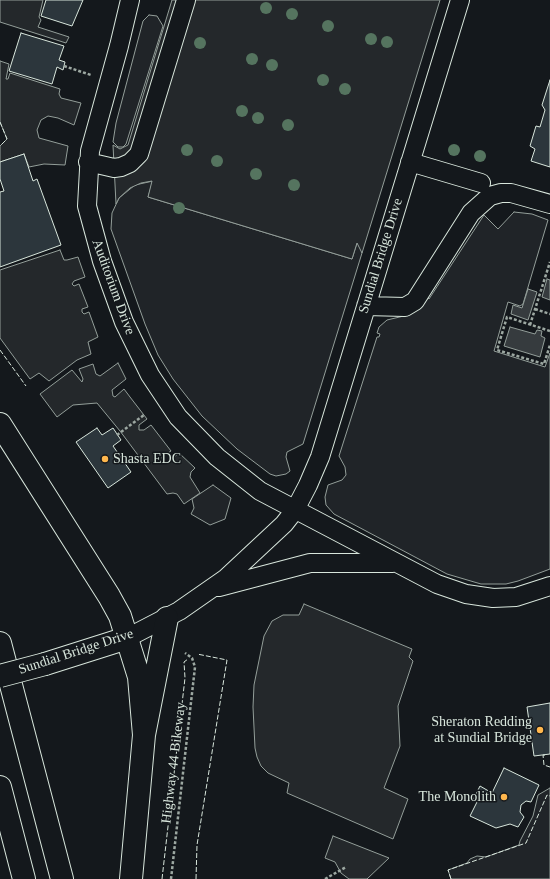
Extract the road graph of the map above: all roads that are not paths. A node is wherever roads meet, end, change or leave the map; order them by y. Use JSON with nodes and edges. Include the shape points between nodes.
{"nodes":[{"id":1,"x":130,"y":0,"type":"edge"},
{"id":2,"x":186,"y":0,"type":"edge"},
{"id":3,"x":460,"y":0,"type":"edge"},
{"id":4,"x":88,"y":162,"type":"junction"},
{"id":5,"x":410,"y":162,"type":"junction"},
{"id":6,"x":481,"y":183,"type":"dead end"},
{"id":7,"x":550,"y":204,"type":"edge"},
{"id":8,"x":366,"y":306,"type":"junction"},
{"id":9,"x":0,"y":424,"type":"edge"},
{"id":10,"x":295,"y":510,"type":"junction"},
{"id":11,"x":395,"y":563,"type":"junction"},
{"id":12,"x":550,"y":586,"type":"edge"},
{"id":13,"x":212,"y":589,"type":"junction"},
{"id":14,"x":168,"y":618,"type":"junction"},
{"id":15,"x":127,"y":638,"type":"junction"},
{"id":16,"x":0,"y":643,"type":"edge"},
{"id":17,"x":0,"y":676,"type":"edge"},
{"id":18,"x":144,"y":735,"type":"junction"},
{"id":19,"x":0,"y":787,"type":"edge"},
{"id":20,"x":24,"y":879,"type":"edge"},
{"id":21,"x":62,"y":879,"type":"edge"},
{"id":22,"x":131,"y":879,"type":"edge"}],
"edges":[{"from":1,"to":4,"type":"street","name":"Auditorium Drive"},
{"from":2,"to":4,"type":"street","via":[[139,154],[130,163],[121,167],[114,168]]},
{"from":3,"to":5,"type":"street","name":"Sundial Bridge Drive"},
{"from":4,"to":10,"type":"street","name":"Auditorium Drive","via":[[87,206],[94,234],[124,322],[150,375],[178,417],[212,453],[260,491]]},
{"from":5,"to":6,"type":"street"},
{"from":5,"to":8,"type":"street","name":"Sundial Bridge Drive"},
{"from":7,"to":8,"type":"street","via":[[504,192],[490,196],[471,213],[415,301],[405,307]]},
{"from":8,"to":10,"type":"street","name":"Sundial Bridge Drive","via":[[320,457]]},
{"from":9,"to":15,"type":"main road","via":[[109,596],[120,616]]},
{"from":10,"to":11,"type":"street","name":"Sundial Bridge Drive"},
{"from":10,"to":13,"type":"street","name":"Sundial Bridge Drive","via":[[271,537]]},
{"from":11,"to":12,"type":"street","name":"Sundial Bridge Drive","via":[[443,586],[482,597],[516,597]]},
{"from":11,"to":13,"type":"street","name":"Sundial Bridge Drive","via":[[310,564]]},
{"from":13,"to":14,"type":"street","name":"Sundial Bridge Drive"},
{"from":14,"to":15,"type":"street","name":"Sundial Bridge Drive"},
{"from":14,"to":18,"type":"main road"},
{"from":15,"to":17,"type":"main road","name":"Sundial Bridge Drive","bridge":true},
{"from":15,"to":18,"type":"main road","via":[[139,677]]},
{"from":16,"to":21,"type":"main road"},
{"from":18,"to":22,"type":"main road"},
{"from":19,"to":20,"type":"main road"}]}
